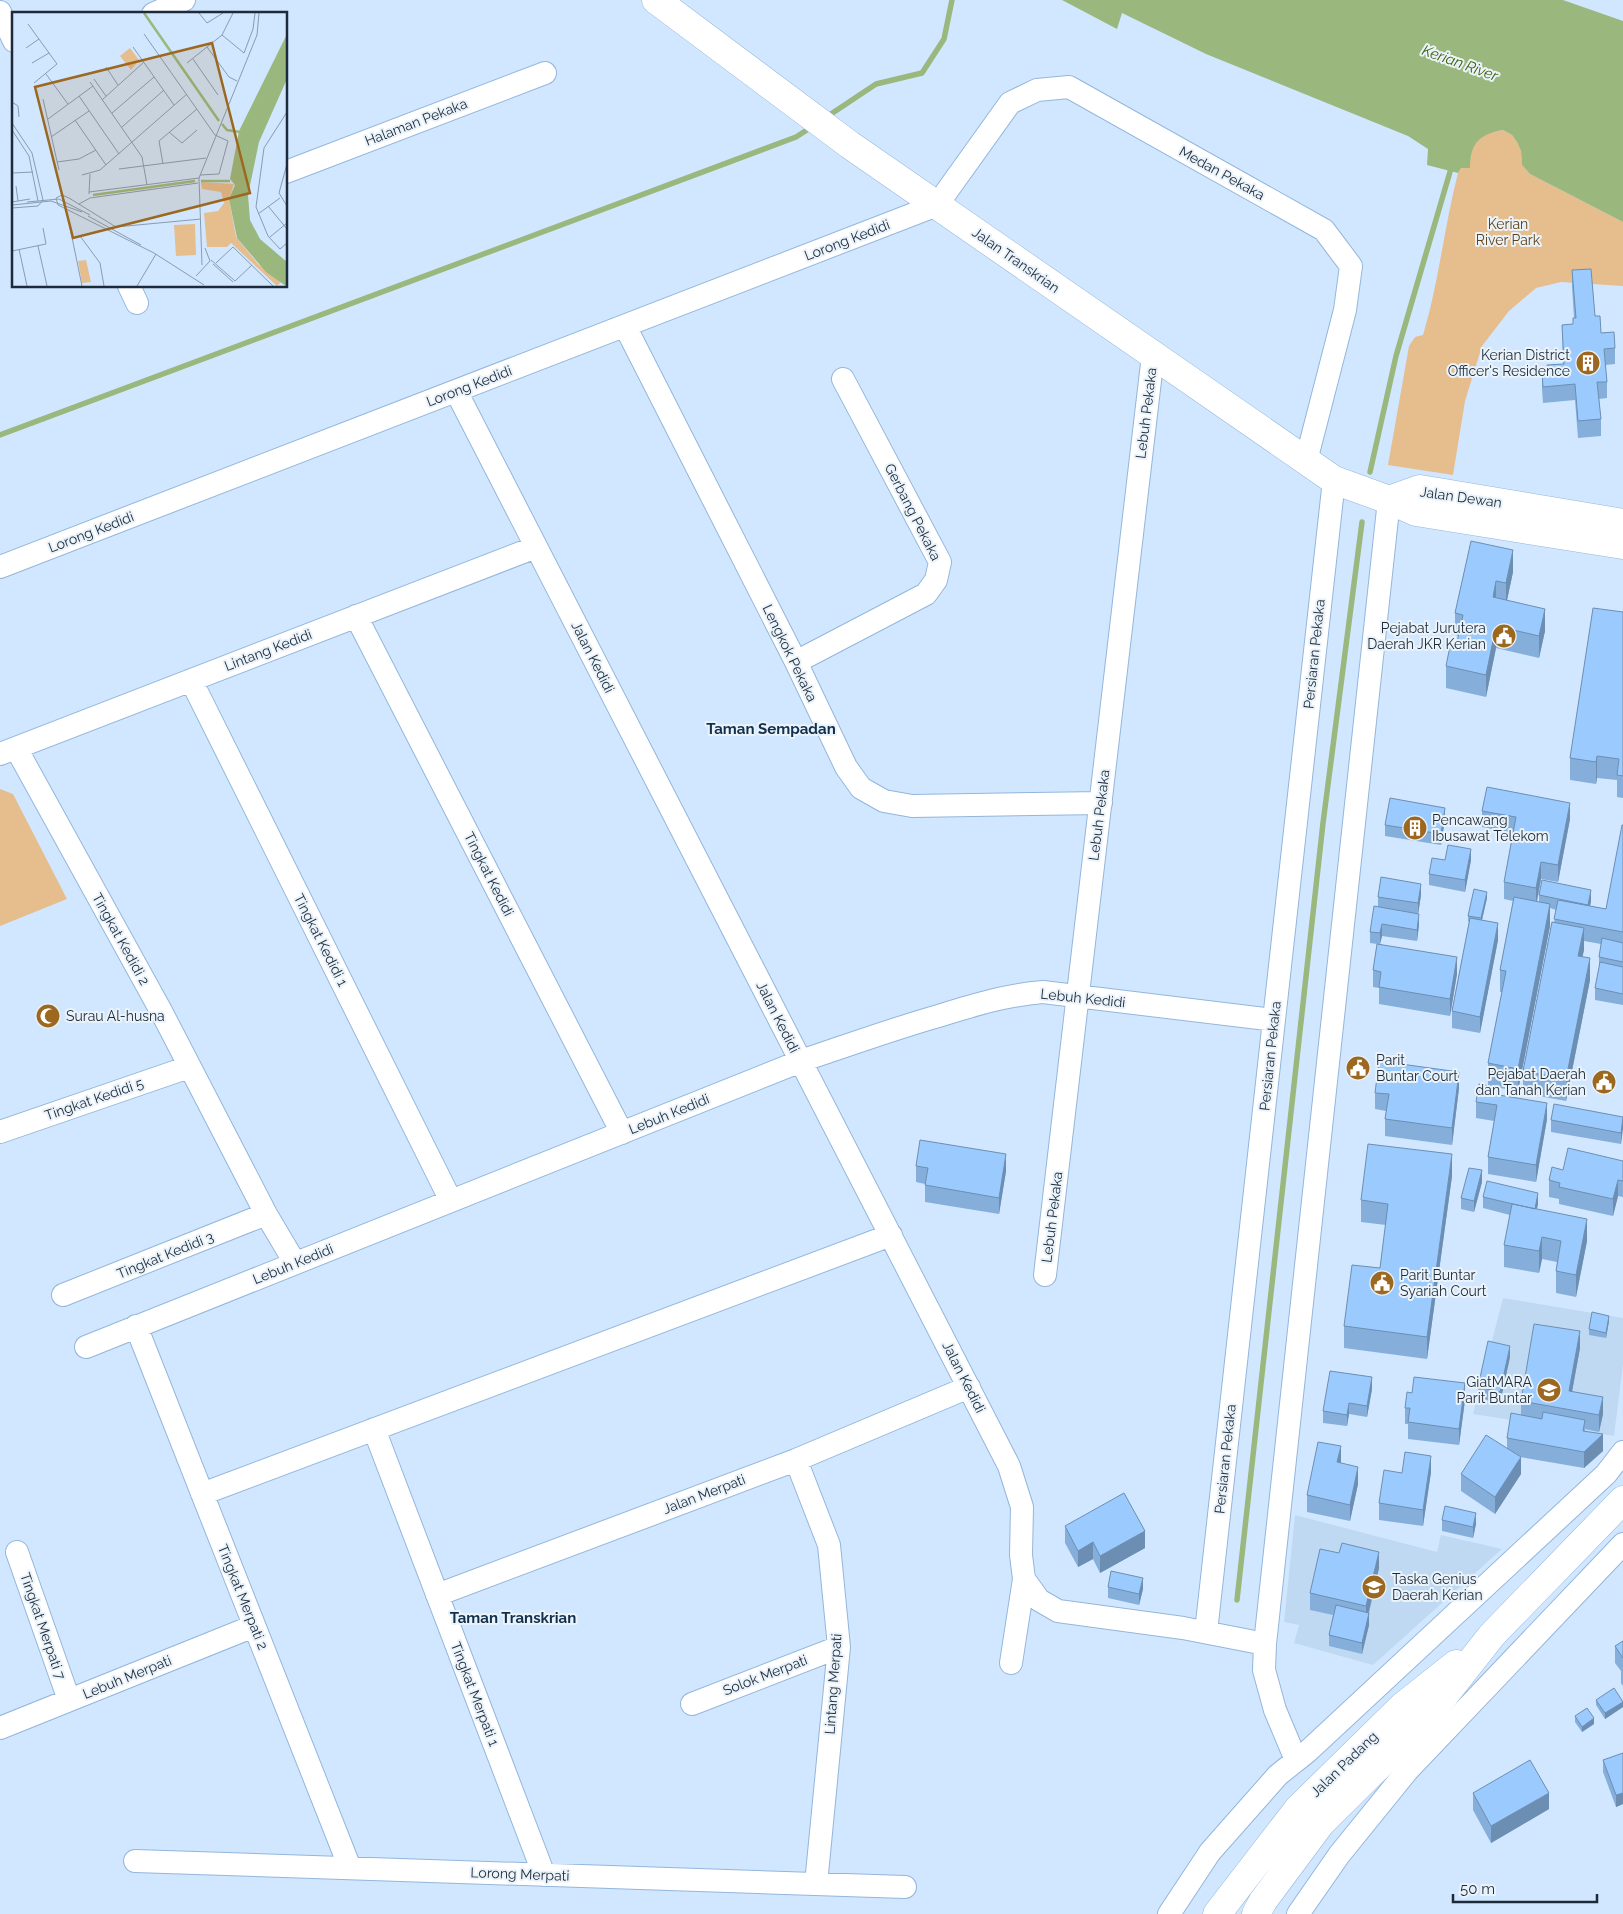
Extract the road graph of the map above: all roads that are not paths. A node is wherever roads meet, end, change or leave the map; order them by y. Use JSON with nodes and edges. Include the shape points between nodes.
{"nodes":[{"id":1,"x":184,"y":0,"type":"edge"},
{"id":2,"x":656,"y":0,"type":"edge"},
{"id":3,"x":0,"y":12,"type":"edge"},
{"id":4,"x":157,"y":12,"type":"edge"},
{"id":5,"x":12,"y":37,"type":"edge"},
{"id":6,"x":545,"y":73,"type":"dead end"},
{"id":7,"x":288,"y":171,"type":"edge"},
{"id":8,"x":937,"y":205,"type":"junction"},
{"id":9,"x":626,"y":326,"type":"junction"},
{"id":10,"x":1153,"y":355,"type":"junction"},
{"id":11,"x":843,"y":379,"type":"dead end"},
{"id":12,"x":456,"y":391,"type":"junction"},
{"id":13,"x":1306,"y":462,"type":"junction"},
{"id":14,"x":1334,"y":480,"type":"junction"},
{"id":15,"x":1389,"y":500,"type":"junction"},
{"id":16,"x":1623,"y":523,"type":"edge"},
{"id":17,"x":1623,"y":545,"type":"edge"},
{"id":18,"x":536,"y":547,"type":"junction"},
{"id":19,"x":0,"y":567,"type":"edge"},
{"id":20,"x":356,"y":616,"type":"junction"},
{"id":21,"x":796,"y":662,"type":"junction"},
{"id":22,"x":191,"y":680,"type":"junction"},
{"id":23,"x":8,"y":751,"type":"edge"},
{"id":24,"x":1101,"y":803,"type":"junction"},
{"id":25,"x":1078,"y":996,"type":"junction"},
{"id":26,"x":1274,"y":1020,"type":"junction"},
{"id":27,"x":801,"y":1061,"type":"junction"},
{"id":28,"x":189,"y":1067,"type":"junction"},
{"id":29,"x":0,"y":1132,"type":"edge"},
{"id":30,"x":622,"y":1132,"type":"junction"},
{"id":31,"x":451,"y":1201,"type":"junction"},
{"id":32,"x":266,"y":1214,"type":"junction"},
{"id":33,"x":890,"y":1235,"type":"junction"},
{"id":34,"x":295,"y":1263,"type":"junction"},
{"id":35,"x":1045,"y":1274,"type":"dead end"},
{"id":36,"x":64,"y":1296,"type":"dead end"},
{"id":37,"x":136,"y":1326,"type":"junction"},
{"id":38,"x":86,"y":1347,"type":"dead end"},
{"id":39,"x":968,"y":1387,"type":"junction"},
{"id":40,"x":374,"y":1429,"type":"junction"},
{"id":41,"x":1623,"y":1452,"type":"edge"},
{"id":42,"x":796,"y":1460,"type":"junction"},
{"id":43,"x":202,"y":1494,"type":"junction"},
{"id":44,"x":1623,"y":1500,"type":"edge"},
{"id":45,"x":1623,"y":1544,"type":"edge"},
{"id":46,"x":17,"y":1552,"type":"dead end"},
{"id":47,"x":1024,"y":1579,"type":"junction"},
{"id":48,"x":437,"y":1595,"type":"junction"},
{"id":49,"x":254,"y":1626,"type":"junction"},
{"id":50,"x":1206,"y":1632,"type":"junction"},
{"id":51,"x":1492,"y":1634,"type":"junction"},
{"id":52,"x":1265,"y":1644,"type":"junction"},
{"id":53,"x":839,"y":1647,"type":"junction"},
{"id":54,"x":1011,"y":1663,"type":"dead end"},
{"id":55,"x":69,"y":1700,"type":"junction"},
{"id":56,"x":692,"y":1704,"type":"dead end"},
{"id":57,"x":0,"y":1728,"type":"edge"},
{"id":58,"x":1296,"y":1760,"type":"junction"},
{"id":59,"x":135,"y":1861,"type":"dead end"},
{"id":60,"x":350,"y":1868,"type":"junction"},
{"id":61,"x":544,"y":1875,"type":"junction"},
{"id":62,"x":816,"y":1884,"type":"junction"},
{"id":63,"x":905,"y":1887,"type":"dead end"},
{"id":64,"x":1169,"y":1914,"type":"edge"},
{"id":65,"x":1217,"y":1914,"type":"edge"},
{"id":66,"x":1256,"y":1914,"type":"edge"},
{"id":67,"x":1298,"y":1914,"type":"edge"}],
"edges":[{"from":1,"to":4,"type":"street"},
{"from":2,"to":8,"type":"main road","name":"Jalan Transkrian","via":[[850,145]]},
{"from":3,"to":5,"type":"street"},
{"from":6,"to":7,"type":"street","name":"Halaman Pekaka"},
{"from":8,"to":9,"type":"street","name":"Lorong Kedidi"},
{"from":8,"to":10,"type":"main road","name":"Jalan Transkrian"},
{"from":8,"to":13,"type":"street","name":"Medan Pekaka","via":[[1010,103],[1037,90],[1069,87],[1324,230],[1351,266],[1344,310]]},
{"from":9,"to":12,"type":"street","name":"Lorong Kedidi"},
{"from":9,"to":21,"type":"street","name":"Lengkok Pekaka"},
{"from":10,"to":13,"type":"main road","name":"Jalan Transkrian"},
{"from":10,"to":24,"type":"street","name":"Lebuh Pekaka"},
{"from":11,"to":21,"type":"street","name":"Gerbang Pekaka","via":[[940,562],[936,580],[926,594]]},
{"from":12,"to":18,"type":"street","name":"Jalan Kedidi"},
{"from":12,"to":19,"type":"street","name":"Lorong Kedidi"},
{"from":13,"to":14,"type":"main road","name":"Jalan Transkrian"},
{"from":14,"to":15,"type":"main road","name":"Jalan Transkrian"},
{"from":14,"to":26,"type":"street","name":"Persiaran Pekaka"},
{"from":15,"to":16,"type":"main road","name":"Jalan Dewan","via":[[1420,489]]},
{"from":15,"to":17,"type":"main road","name":"Jalan Dewan","via":[[1416,512]]},
{"from":15,"to":52,"type":"street"},
{"from":18,"to":20,"type":"street","name":"Lintang Kedidi"},
{"from":18,"to":27,"type":"street","name":"Jalan Kedidi"},
{"from":20,"to":22,"type":"street","name":"Lintang Kedidi"},
{"from":20,"to":30,"type":"street","name":"Tingkat Kedidi"},
{"from":21,"to":24,"type":"street","name":"Lengkok Pekaka","via":[[846,767],[861,788],[884,801],[912,806]]},
{"from":22,"to":23,"type":"street","name":"Lintang Kedidi"},
{"from":22,"to":31,"type":"street","name":"Tingkat Kedidi 1"},
{"from":23,"to":28,"type":"street","name":"Tingkat Kedidi 2","via":[[161,1011]]},
{"from":24,"to":25,"type":"street","name":"Lebuh Pekaka"},
{"from":25,"to":26,"type":"street","name":"Lebuh Kedidi"},
{"from":25,"to":27,"type":"street","name":"Lebuh Kedidi","via":[[1043,992],[1013,994]]},
{"from":25,"to":35,"type":"street","name":"Lebuh Pekaka"},
{"from":26,"to":50,"type":"street","name":"Persiaran Pekaka"},
{"from":27,"to":30,"type":"street","name":"Lebuh Kedidi"},
{"from":27,"to":33,"type":"street","name":"Jalan Kedidi"},
{"from":28,"to":29,"type":"street","name":"Tingkat Kedidi 5"},
{"from":28,"to":32,"type":"street","name":"Tingkat Kedidi 2"},
{"from":30,"to":31,"type":"street","name":"Lebuh Kedidi"},
{"from":31,"to":34,"type":"street","name":"Lebuh Kedidi"},
{"from":32,"to":34,"type":"street","name":"Tingkat Kedidi 2"},
{"from":32,"to":36,"type":"street","name":"Tingkat Kedidi 3"},
{"from":33,"to":39,"type":"street","name":"Jalan Kedidi"},
{"from":33,"to":40,"type":"street"},
{"from":34,"to":37,"type":"street","name":"Lebuh Kedidi"},
{"from":37,"to":38,"type":"street","name":"Lebuh Kedidi"},
{"from":37,"to":43,"type":"street","name":"Tingkat Merpati 2"},
{"from":39,"to":42,"type":"street","name":"Jalan Merpati"},
{"from":39,"to":47,"type":"street","name":"Jalan Kedidi","via":[[1009,1466],[1022,1507]]},
{"from":40,"to":43,"type":"street"},
{"from":40,"to":48,"type":"street","name":"Tingkat Merpati 1"},
{"from":41,"to":58,"type":"street","via":[[1606,1474]]},
{"from":42,"to":48,"type":"street","name":"Jalan Merpati"},
{"from":42,"to":53,"type":"street","name":"Lintang Merpati","via":[[829,1545]]},
{"from":43,"to":49,"type":"street","name":"Tingkat Merpati 2"},
{"from":44,"to":51,"type":"main road","name":"Jalan Padang"},
{"from":45,"to":67,"type":"street","via":[[1407,1771],[1339,1855]]},
{"from":46,"to":55,"type":"street","name":"Tingkat Merpati 7"},
{"from":47,"to":50,"type":"street","via":[[1039,1600],[1058,1611]]},
{"from":47,"to":54,"type":"street","name":"Jalan Kedidi"},
{"from":48,"to":61,"type":"street","name":"Tingkat Merpati 1"},
{"from":49,"to":55,"type":"street","name":"Lebuh Merpati"},
{"from":49,"to":60,"type":"street","name":"Tingkat Merpati 2"},
{"from":50,"to":52,"type":"street"},
{"from":51,"to":65,"type":"main road","name":"Jalan Padang","via":[[1403,1706],[1298,1809]]},
{"from":51,"to":66,"type":"main road","name":"Jalan Padang","via":[[1425,1720],[1321,1823]]},
{"from":52,"to":58,"type":"street","via":[[1264,1670],[1275,1710]]},
{"from":53,"to":56,"type":"street","name":"Solok Merpati"},
{"from":53,"to":62,"type":"street","name":"Lintang Merpati"},
{"from":55,"to":57,"type":"street","name":"Lebuh Merpati"},
{"from":58,"to":64,"type":"street","via":[[1278,1775],[1210,1852]]},
{"from":59,"to":60,"type":"street","name":"Lorong Merpati"},
{"from":60,"to":61,"type":"street","name":"Lorong Merpati"},
{"from":61,"to":62,"type":"street","name":"Lorong Merpati"},
{"from":62,"to":63,"type":"street","name":"Lorong Merpati"}]}
